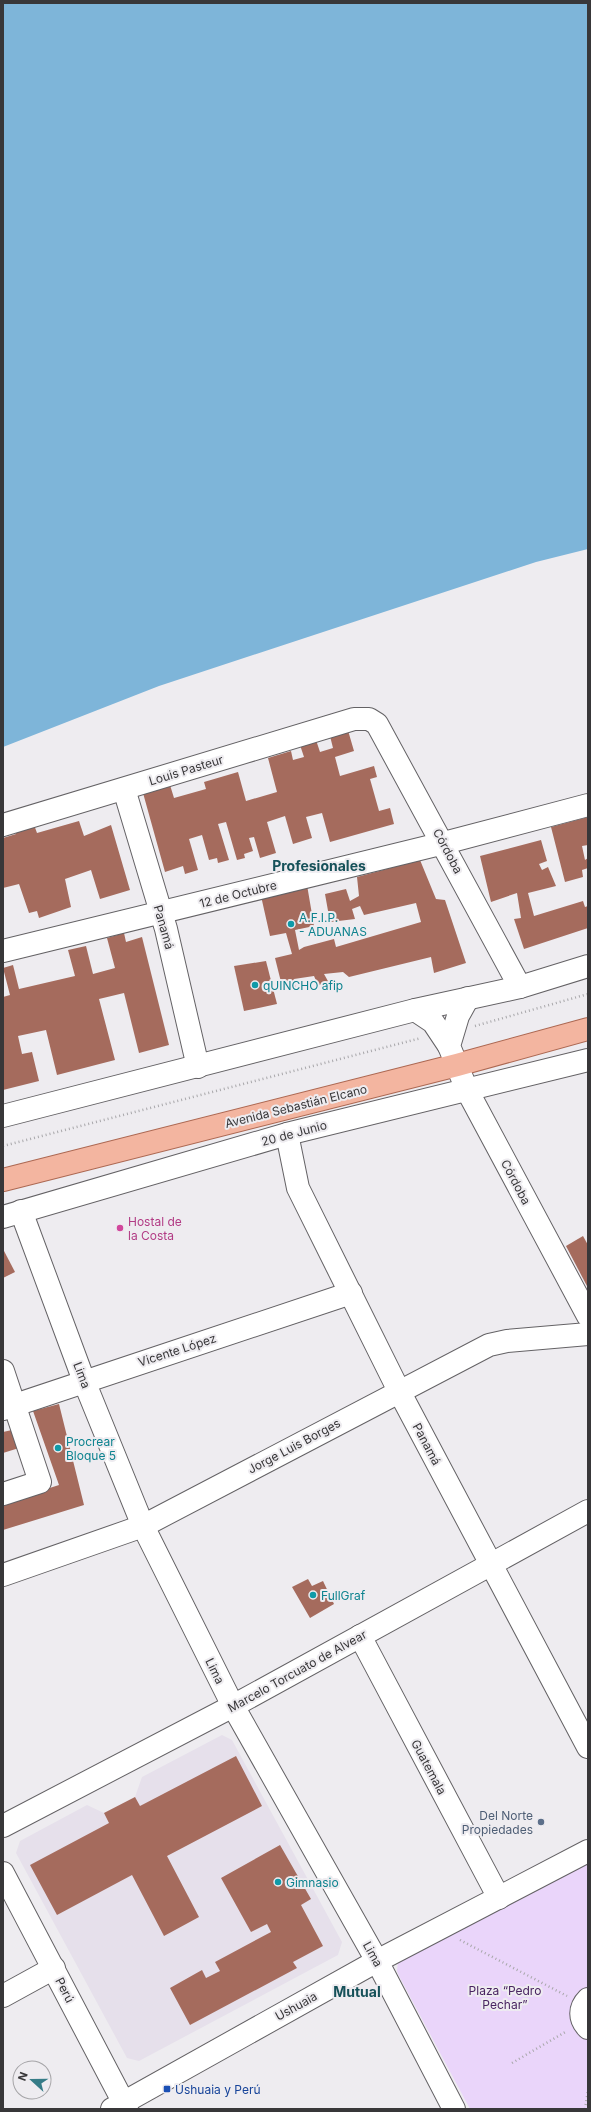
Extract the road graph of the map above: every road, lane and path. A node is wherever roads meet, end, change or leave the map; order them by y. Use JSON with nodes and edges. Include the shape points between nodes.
{"nodes":[{"id":1,"x":369,"y":719,"type":"joint"},
{"id":2,"x":124,"y":789,"type":"junction"},
{"id":3,"x":588,"y":805,"type":"edge"},
{"id":4,"x":3,"y":825,"type":"edge"},
{"id":5,"x":444,"y":843,"type":"junction"},
{"id":6,"x":161,"y":913,"type":"junction"},
{"id":7,"x":3,"y":951,"type":"edge"},
{"id":8,"x":588,"y":966,"type":"edge"},
{"id":9,"x":520,"y":987,"type":"junction"},
{"id":10,"x":588,"y":994,"type":"edge"},
{"id":11,"x":468,"y":998,"type":"junction"},
{"id":12,"x":415,"y":1010,"type":"junction"},
{"id":13,"x":588,"y":1029,"type":"edge"},
{"id":14,"x":450,"y":1044,"type":"junction"},
{"id":15,"x":588,"y":1060,"type":"edge"},
{"id":16,"x":198,"y":1067,"type":"junction"},
{"id":17,"x":467,"y":1090,"type":"junction"},
{"id":18,"x":3,"y":1116,"type":"edge"},
{"id":19,"x":287,"y":1134,"type":"junction"},
{"id":20,"x":3,"y":1146,"type":"edge"},
{"id":21,"x":3,"y":1180,"type":"edge"},
{"id":22,"x":12,"y":1214,"type":"edge"},
{"id":23,"x":351,"y":1293,"type":"junction"},
{"id":24,"x":588,"y":1316,"type":"edge"},
{"id":25,"x":588,"y":1334,"type":"edge"},
{"id":26,"x":3,"y":1371,"type":"edge"},
{"id":27,"x":84,"y":1381,"type":"junction"},
{"id":28,"x":399,"y":1391,"type":"junction"},
{"id":29,"x":9,"y":1407,"type":"edge"},
{"id":30,"x":3,"y":1494,"type":"edge"},
{"id":31,"x":588,"y":1511,"type":"edge"},
{"id":32,"x":143,"y":1526,"type":"junction"},
{"id":33,"x":491,"y":1564,"type":"junction"},
{"id":34,"x":3,"y":1575,"type":"edge"},
{"id":35,"x":360,"y":1636,"type":"junction"},
{"id":36,"x":232,"y":1706,"type":"junction"},
{"id":37,"x":588,"y":1747,"type":"edge"},
{"id":38,"x":3,"y":1826,"type":"edge"},
{"id":39,"x":588,"y":1851,"type":"edge"},
{"id":40,"x":3,"y":1872,"type":"edge"},
{"id":41,"x":499,"y":1898,"type":"junction"},
{"id":42,"x":466,"y":1936,"type":"dead end"},
{"id":43,"x":459,"y":1940,"type":"junction"},
{"id":44,"x":453,"y":1943,"type":"dead end"},
{"id":45,"x":377,"y":1961,"type":"junction"},
{"id":46,"x":54,"y":1968,"type":"junction"},
{"id":47,"x":3,"y":1996,"type":"edge"},
{"id":48,"x":586,"y":2013,"type":"edge"},
{"id":49,"x":512,"y":2063,"type":"dead end"},
{"id":50,"x":588,"y":2090,"type":"edge"},
{"id":51,"x":121,"y":2107,"type":"edge"},
{"id":52,"x":447,"y":2107,"type":"edge"},
{"id":53,"x":585,"y":2109,"type":"edge"}],
"edges":[{"from":1,"to":2,"type":"street","name":"Louis Pasteur","via":[[354,719]]},
{"from":1,"to":5,"type":"street","name":"Córdoba","via":[[378,724]]},
{"from":2,"to":4,"type":"street","name":"Louis Pasteur"},
{"from":2,"to":6,"type":"street","name":"Panamá"},
{"from":3,"to":5,"type":"street","name":"12 de Octubre"},
{"from":5,"to":6,"type":"street","name":"12 de Octubre"},
{"from":5,"to":9,"type":"street","name":"Córdoba"},
{"from":6,"to":7,"type":"street","name":"12 de Octubre"},
{"from":6,"to":16,"type":"street","name":"Panamá"},
{"from":8,"to":9,"type":"street"},
{"from":9,"to":11,"type":"street"},
{"from":10,"to":14,"type":"path"},
{"from":11,"to":12,"type":"street"},
{"from":11,"to":14,"type":"street","via":[[458,1016]]},
{"from":12,"to":14,"type":"street","name":"Córdoba","via":[[433,1022]]},
{"from":12,"to":16,"type":"street"},
{"from":13,"to":14,"type":"main road","name":"Avenida Sebastián Elcano"},
{"from":14,"to":17,"type":"street","name":"Córdoba"},
{"from":14,"to":20,"type":"path","via":[[301,1068]]},
{"from":14,"to":21,"type":"main road","name":"Avenida Sebastián Elcano"},
{"from":15,"to":17,"type":"street","name":"20 de Junio"},
{"from":16,"to":18,"type":"street"},
{"from":17,"to":19,"type":"street","name":"20 de Junio"},
{"from":17,"to":24,"type":"street","name":"Córdoba"},
{"from":19,"to":22,"type":"street","name":"20 de Junio"},
{"from":19,"to":23,"type":"street","name":"Panamá","via":[[298,1188]]},
{"from":22,"to":27,"type":"street","name":"Lima"},
{"from":23,"to":27,"type":"street","name":"Vicente López"},
{"from":23,"to":28,"type":"street","name":"Panamá"},
{"from":25,"to":28,"type":"street","name":"Jorge Luis Borges","via":[[489,1345]]},
{"from":26,"to":29,"type":"street"},
{"from":27,"to":29,"type":"street","name":"Vicente López"},
{"from":27,"to":32,"type":"street","name":"Lima"},
{"from":28,"to":32,"type":"street","name":"Jorge Luis Borges"},
{"from":28,"to":33,"type":"street","name":"Panamá"},
{"from":29,"to":30,"type":"street","via":[[40,1482]]},
{"from":31,"to":33,"type":"street","name":"Marcelo Torcuato de Alvear"},
{"from":32,"to":34,"type":"street","name":"Jorge Luis Borges"},
{"from":32,"to":36,"type":"street","name":"Lima"},
{"from":33,"to":35,"type":"street","name":"Marcelo Torcuato de Alvear"},
{"from":33,"to":37,"type":"street","name":"Panamá"},
{"from":35,"to":36,"type":"street","name":"Marcelo Torcuato de Alvear"},
{"from":35,"to":41,"type":"street","name":"Guatemala"},
{"from":36,"to":38,"type":"street","name":"Marcelo Torcuato de Alvear"},
{"from":36,"to":45,"type":"street","name":"Lima"},
{"from":39,"to":41,"type":"street","name":"Ushuaia"},
{"from":40,"to":46,"type":"street","name":"Perú"},
{"from":41,"to":45,"type":"street","name":"Ushuaia"},
{"from":42,"to":43,"type":"path"},
{"from":43,"to":44,"type":"path"},
{"from":43,"to":48,"type":"path"},
{"from":45,"to":51,"type":"street","name":"Ushuaia"},
{"from":45,"to":52,"type":"street","name":"Lima"},
{"from":46,"to":47,"type":"street"},
{"from":46,"to":51,"type":"street","name":"Perú"},
{"from":48,"to":49,"type":"path"},
{"from":50,"to":53,"type":"path"}]}
